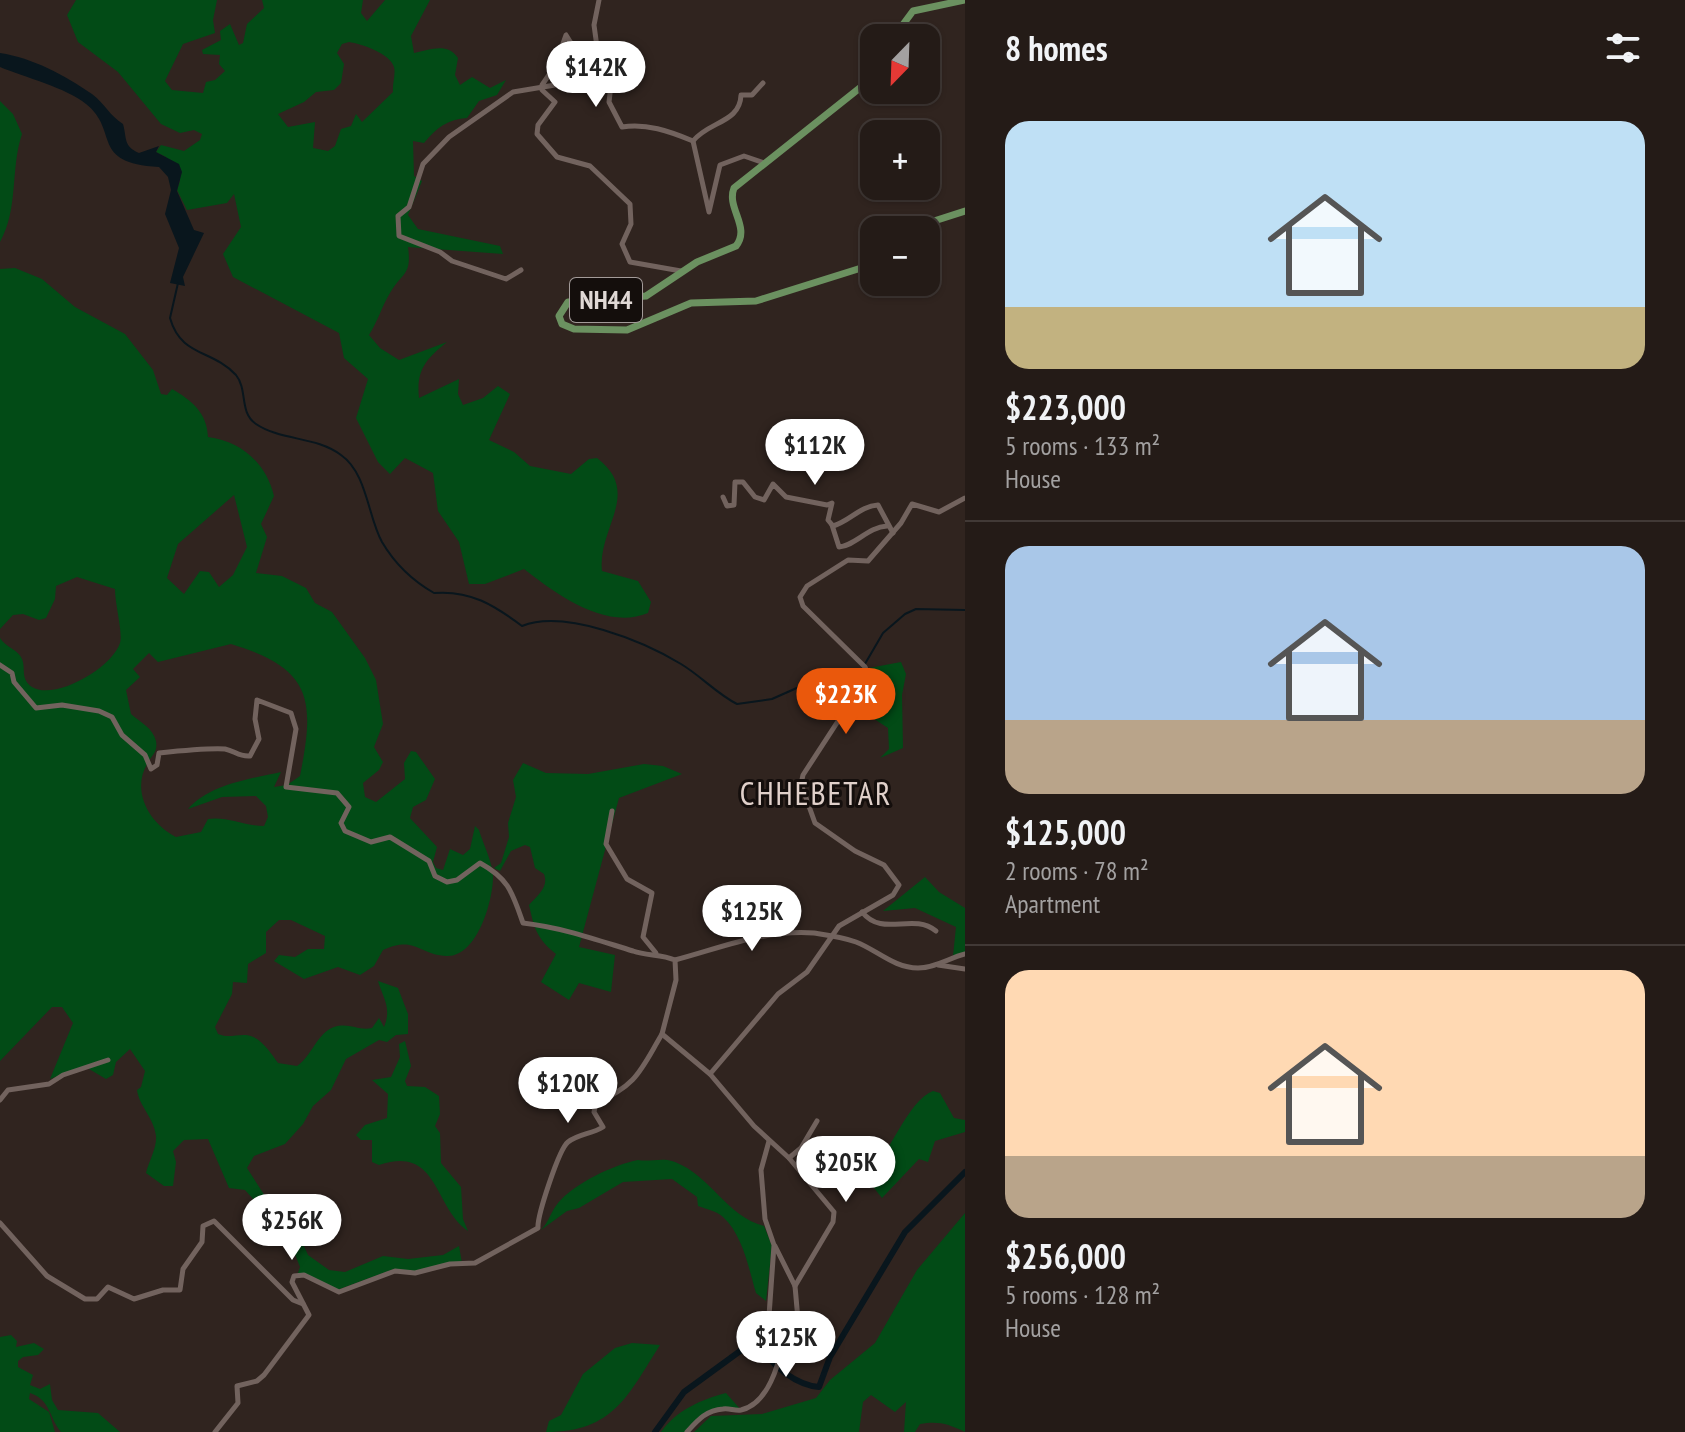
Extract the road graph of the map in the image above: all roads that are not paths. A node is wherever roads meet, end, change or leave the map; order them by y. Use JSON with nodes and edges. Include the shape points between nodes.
{"nodes":[{"id":1,"x":599,"y":0,"type":"edge"},
{"id":2,"x":965,"y":0,"type":"edge"},
{"id":3,"x":903,"y":24,"type":"edge"},
{"id":4,"x":600,"y":51,"type":"junction"},
{"id":5,"x":581,"y":59,"type":"junction"},
{"id":6,"x":612,"y":79,"type":"junction"},
{"id":7,"x":763,"y":83,"type":"dead end"},
{"id":8,"x":541,"y":88,"type":"junction"},
{"id":9,"x":860,"y":88,"type":"edge"},
{"id":10,"x":693,"y":141,"type":"junction"},
{"id":11,"x":764,"y":163,"type":"junction"},
{"id":12,"x":965,"y":211,"type":"edge"},
{"id":13,"x":940,"y":219,"type":"edge"},
{"id":14,"x":860,"y":268,"type":"edge"},
{"id":15,"x":521,"y":270,"type":"dead end"},
{"id":16,"x":682,"y":271,"type":"junction"},
{"id":17,"x":723,"y":497,"type":"dead end"},
{"id":18,"x":965,"y":498,"type":"edge"},
{"id":19,"x":832,"y":525,"type":"junction"},
{"id":20,"x":887,"y":526,"type":"junction"},
{"id":21,"x":893,"y":533,"type":"junction"},
{"id":22,"x":0,"y":665,"type":"edge"},
{"id":23,"x":612,"y":811,"type":"dead end"},
{"id":24,"x":862,"y":912,"type":"junction"},
{"id":25,"x":936,"y":931,"type":"dead end"},
{"id":26,"x":831,"y":937,"type":"junction"},
{"id":27,"x":657,"y":953,"type":"junction"},
{"id":28,"x":965,"y":954,"type":"edge"},
{"id":29,"x":675,"y":960,"type":"junction"},
{"id":30,"x":937,"y":965,"type":"junction"},
{"id":31,"x":965,"y":969,"type":"edge"},
{"id":32,"x":662,"y":1034,"type":"junction"},
{"id":33,"x":108,"y":1060,"type":"dead end"},
{"id":34,"x":710,"y":1074,"type":"junction"},
{"id":35,"x":0,"y":1100,"type":"edge"},
{"id":36,"x":817,"y":1121,"type":"dead end"},
{"id":37,"x":769,"y":1141,"type":"junction"},
{"id":38,"x":789,"y":1158,"type":"junction"},
{"id":39,"x":0,"y":1223,"type":"edge"},
{"id":40,"x":774,"y":1245,"type":"junction"},
{"id":41,"x":795,"y":1286,"type":"junction"},
{"id":42,"x":304,"y":1304,"type":"junction"},
{"id":43,"x":799,"y":1331,"type":"dead end"},
{"id":44,"x":215,"y":1432,"type":"edge"},
{"id":45,"x":687,"y":1432,"type":"edge"}],
"edges":[{"from":1,"to":4,"type":"street","via":[[594,25]]},
{"from":2,"to":3,"type":"main road","via":[[913,11]]},
{"from":4,"to":5,"type":"street"},
{"from":4,"to":6,"type":"street","via":[[614,60]]},
{"from":5,"to":6,"type":"street","via":[[605,65]]},
{"from":5,"to":8,"type":"street","via":[[558,83]]},
{"from":5,"to":8,"type":"street","via":[[566,35]]},
{"from":6,"to":10,"type":"street","via":[[610,110],[622,127],[635,123]]},
{"from":7,"to":10,"type":"street","via":[[752,95],[741,95],[734,115],[701,130]]},
{"from":8,"to":15,"type":"street","via":[[513,92],[432,150],[409,207],[398,216],[399,236],[452,261],[506,279]]},
{"from":8,"to":16,"type":"street","via":[[555,102],[538,125],[538,135],[557,157],[590,166],[630,204],[631,224],[622,244],[630,262]]},
{"from":9,"to":11,"type":"main road","number":"NH44"},
{"from":10,"to":11,"type":"street","via":[[709,212],[720,165],[744,156]]},
{"from":11,"to":16,"type":"main road","number":"NH44","via":[[732,193],[740,241]]},
{"from":12,"to":13,"type":"main road"},
{"from":14,"to":16,"type":"main road","number":"NH44","via":[[756,301],[691,303],[627,330],[574,329],[559,319],[568,302],[640,298]]},
{"from":17,"to":19,"type":"street","via":[[727,506],[734,505],[735,482],[743,482],[764,500],[773,484],[786,497],[832,503]]},
{"from":18,"to":21,"type":"street","via":[[939,512],[912,504]]},
{"from":19,"to":20,"type":"street","via":[[878,505]]},
{"from":19,"to":20,"type":"street","via":[[839,547]]},
{"from":20,"to":21,"type":"street"},
{"from":21,"to":24,"type":"street","via":[[868,561],[848,560],[807,586],[800,597],[868,675],[806,767],[801,784],[815,823],[884,865],[897,882],[893,895]]},
{"from":22,"to":27,"type":"street","via":[[12,673],[36,708],[62,705],[112,717],[151,769],[159,753],[221,749],[250,756],[259,739],[255,704],[266,701],[295,718],[286,787],[337,793],[349,807],[341,823],[345,831],[371,842],[390,837],[429,861],[435,876],[447,882],[480,863],[495,870],[506,882],[523,923],[598,937],[636,953]]},
{"from":23,"to":27,"type":"street","via":[[606,844],[627,879],[652,893],[643,937]]},
{"from":24,"to":25,"type":"street","via":[[881,925],[918,923]]},
{"from":24,"to":26,"type":"street"},
{"from":26,"to":29,"type":"street","via":[[766,935]]},
{"from":26,"to":30,"type":"street","via":[[857,942],[899,964]]},
{"from":26,"to":34,"type":"street","via":[[807,972],[778,994]]},
{"from":27,"to":29,"type":"street"},
{"from":28,"to":30,"type":"street"},
{"from":29,"to":32,"type":"street","via":[[676,980]]},
{"from":30,"to":31,"type":"street"},
{"from":32,"to":34,"type":"street"},
{"from":32,"to":42,"type":"street","via":[[641,1074],[618,1094],[596,1103],[594,1112],[603,1127],[566,1142],[548,1177],[538,1228],[475,1263],[395,1271],[339,1292],[304,1275],[294,1276]]},
{"from":33,"to":35,"type":"street","via":[[49,1084],[8,1090]]},
{"from":34,"to":37,"type":"street"},
{"from":36,"to":38,"type":"street"},
{"from":37,"to":38,"type":"street"},
{"from":37,"to":40,"type":"street","via":[[761,1170],[765,1219]]},
{"from":38,"to":41,"type":"street","via":[[836,1216]]},
{"from":39,"to":42,"type":"street","via":[[47,1276],[85,1299],[97,1299],[108,1287],[134,1299],[180,1290],[183,1269],[202,1242],[203,1226],[214,1221],[293,1300]]},
{"from":40,"to":41,"type":"street"},
{"from":40,"to":45,"type":"street","via":[[769,1316],[785,1338],[763,1398],[741,1410],[703,1415]]},
{"from":41,"to":43,"type":"street"},
{"from":42,"to":44,"type":"street","via":[[309,1315],[303,1324],[257,1381],[237,1386],[238,1403]]}]}
